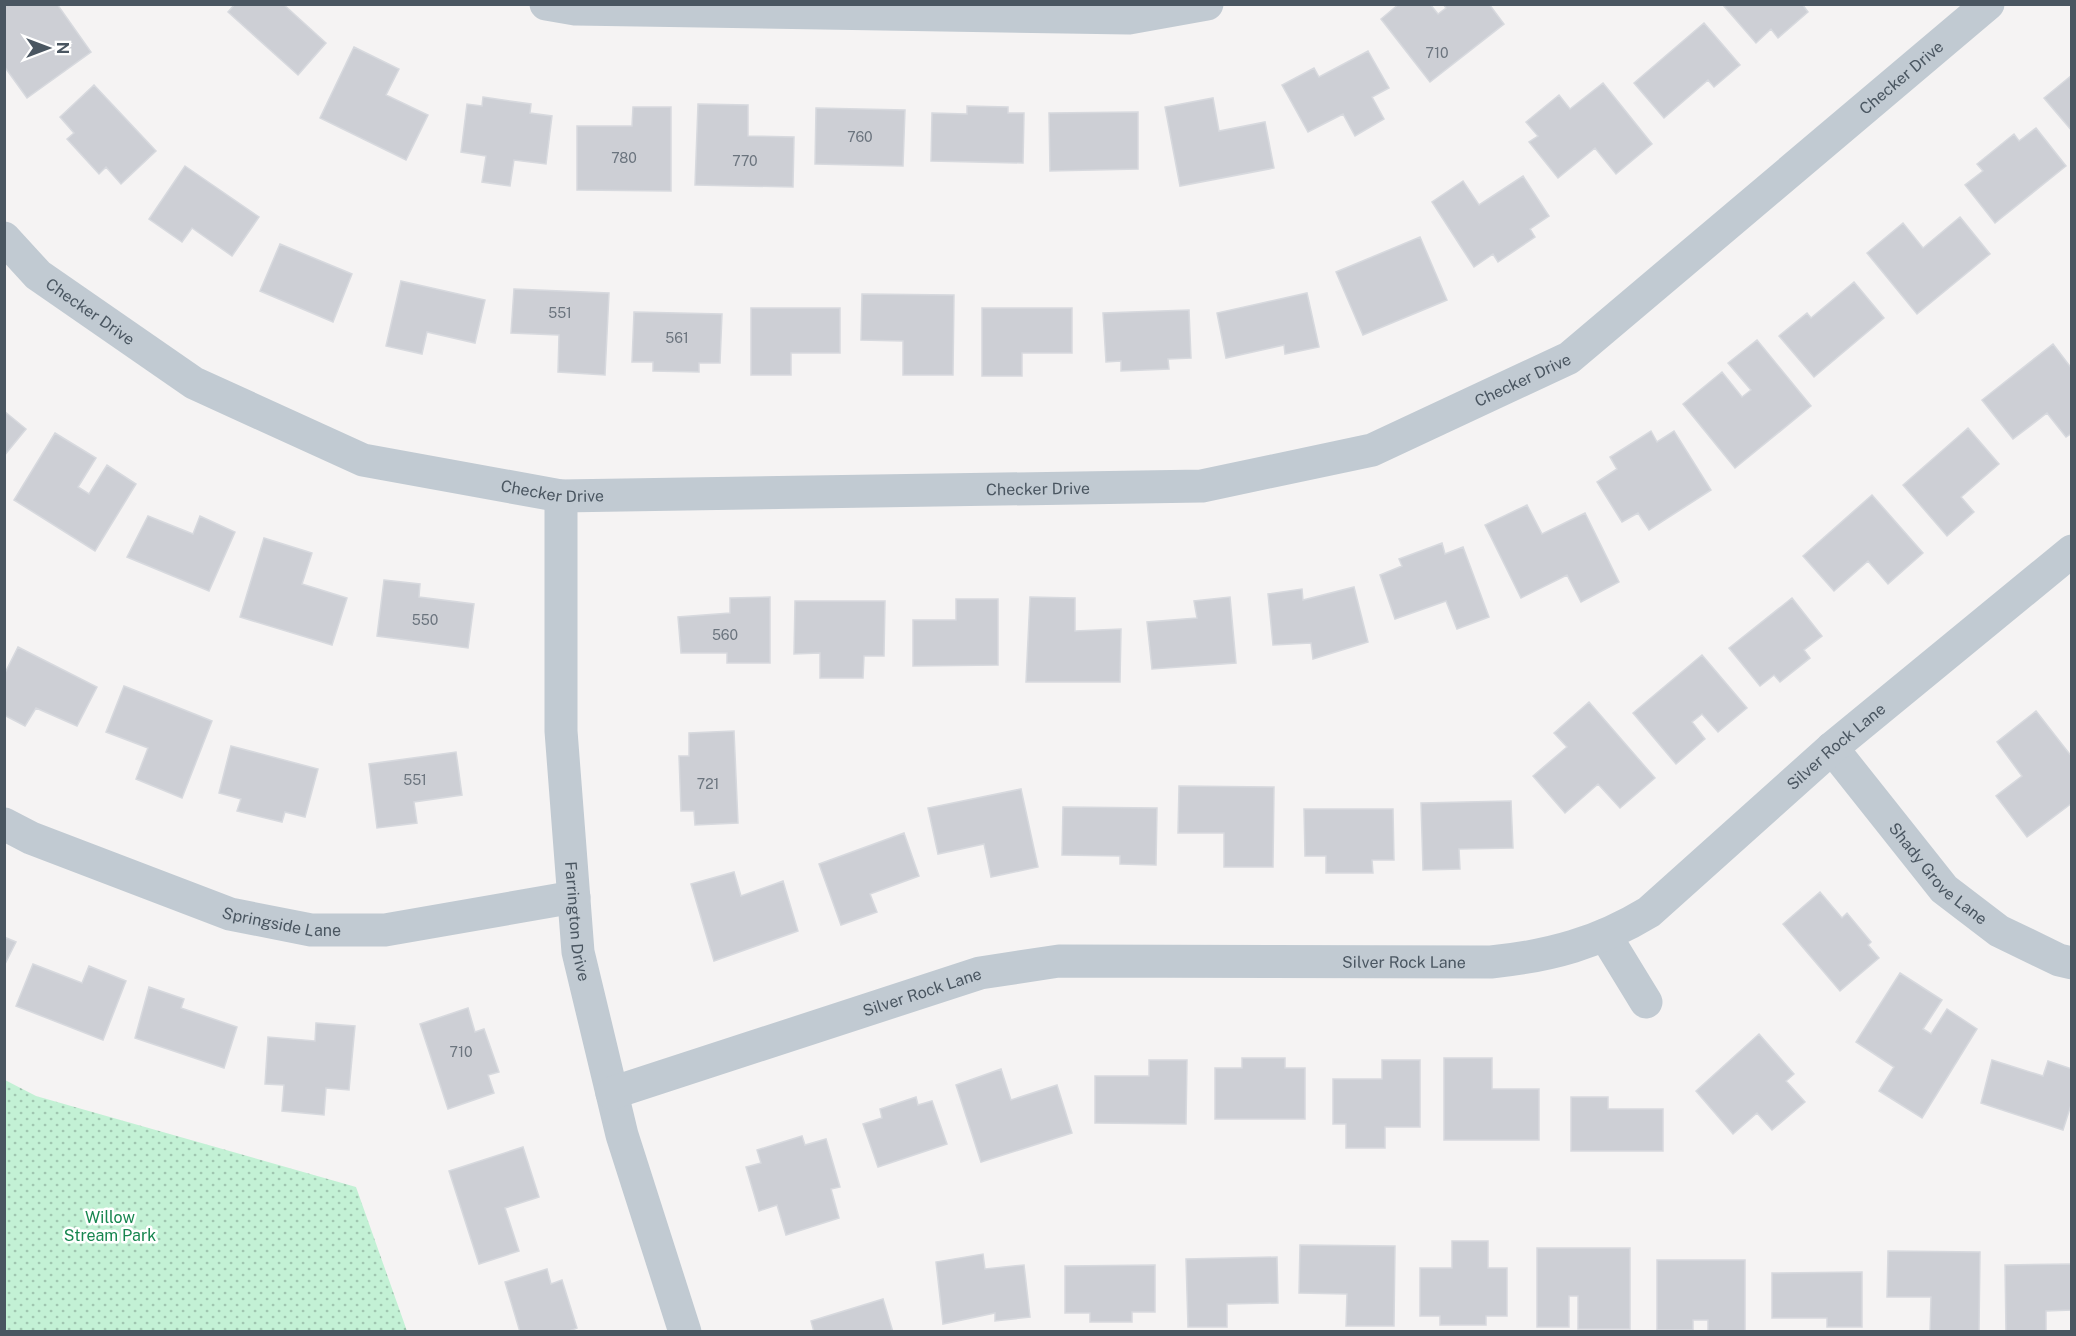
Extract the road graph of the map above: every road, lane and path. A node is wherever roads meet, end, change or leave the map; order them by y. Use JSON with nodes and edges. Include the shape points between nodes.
{"nodes":[{"id":1,"x":546,"y":4,"type":"edge"},
{"id":2,"x":1207,"y":4,"type":"edge"},
{"id":3,"x":1988,"y":4,"type":"edge"},
{"id":4,"x":834,"y":9,"type":"edge"},
{"id":5,"x":4,"y":238,"type":"edge"},
{"id":6,"x":561,"y":496,"type":"junction"},
{"id":7,"x":2072,"y":551,"type":"edge"},
{"id":8,"x":1832,"y":748,"type":"junction"},
{"id":9,"x":4,"y":824,"type":"edge"},
{"id":10,"x":574,"y":897,"type":"junction"},
{"id":11,"x":1605,"y":935,"type":"junction"},
{"id":12,"x":2072,"y":963,"type":"edge"},
{"id":13,"x":1646,"y":1002,"type":"dead end"},
{"id":14,"x":612,"y":1093,"type":"junction"},
{"id":15,"x":685,"y":1332,"type":"edge"}],
"edges":[{"from":1,"to":4,"type":"street","via":[[575,9]]},
{"from":2,"to":4,"type":"street","via":[[1129,18]]},
{"from":3,"to":6,"type":"street","name":"Checker Drive","via":[[1569,358],[1372,450],[1202,486]]},
{"from":5,"to":6,"type":"street","name":"Checker Drive","via":[[38,275],[194,383],[363,460]]},
{"from":6,"to":10,"type":"street","name":"Farrington Drive","via":[[561,731]]},
{"from":7,"to":8,"type":"street","name":"Silver Rock Lane"},
{"from":8,"to":11,"type":"street","name":"Silver Rock Lane","via":[[1649,912]]},
{"from":8,"to":12,"type":"street","name":"Shady Grove Lane","via":[[1944,889],[1999,931]]},
{"from":9,"to":10,"type":"street","name":"Springside Lane","via":[[31,838],[230,914],[311,930],[385,930]]},
{"from":10,"to":14,"type":"street","name":"Farrington Drive","via":[[578,952]]},
{"from":11,"to":13,"type":"street"},
{"from":11,"to":14,"type":"street","name":"Silver Rock Lane","via":[[1557,952],[1491,962],[1059,961],[980,973]]},
{"from":14,"to":15,"type":"street","name":"Farrington Drive"}]}
